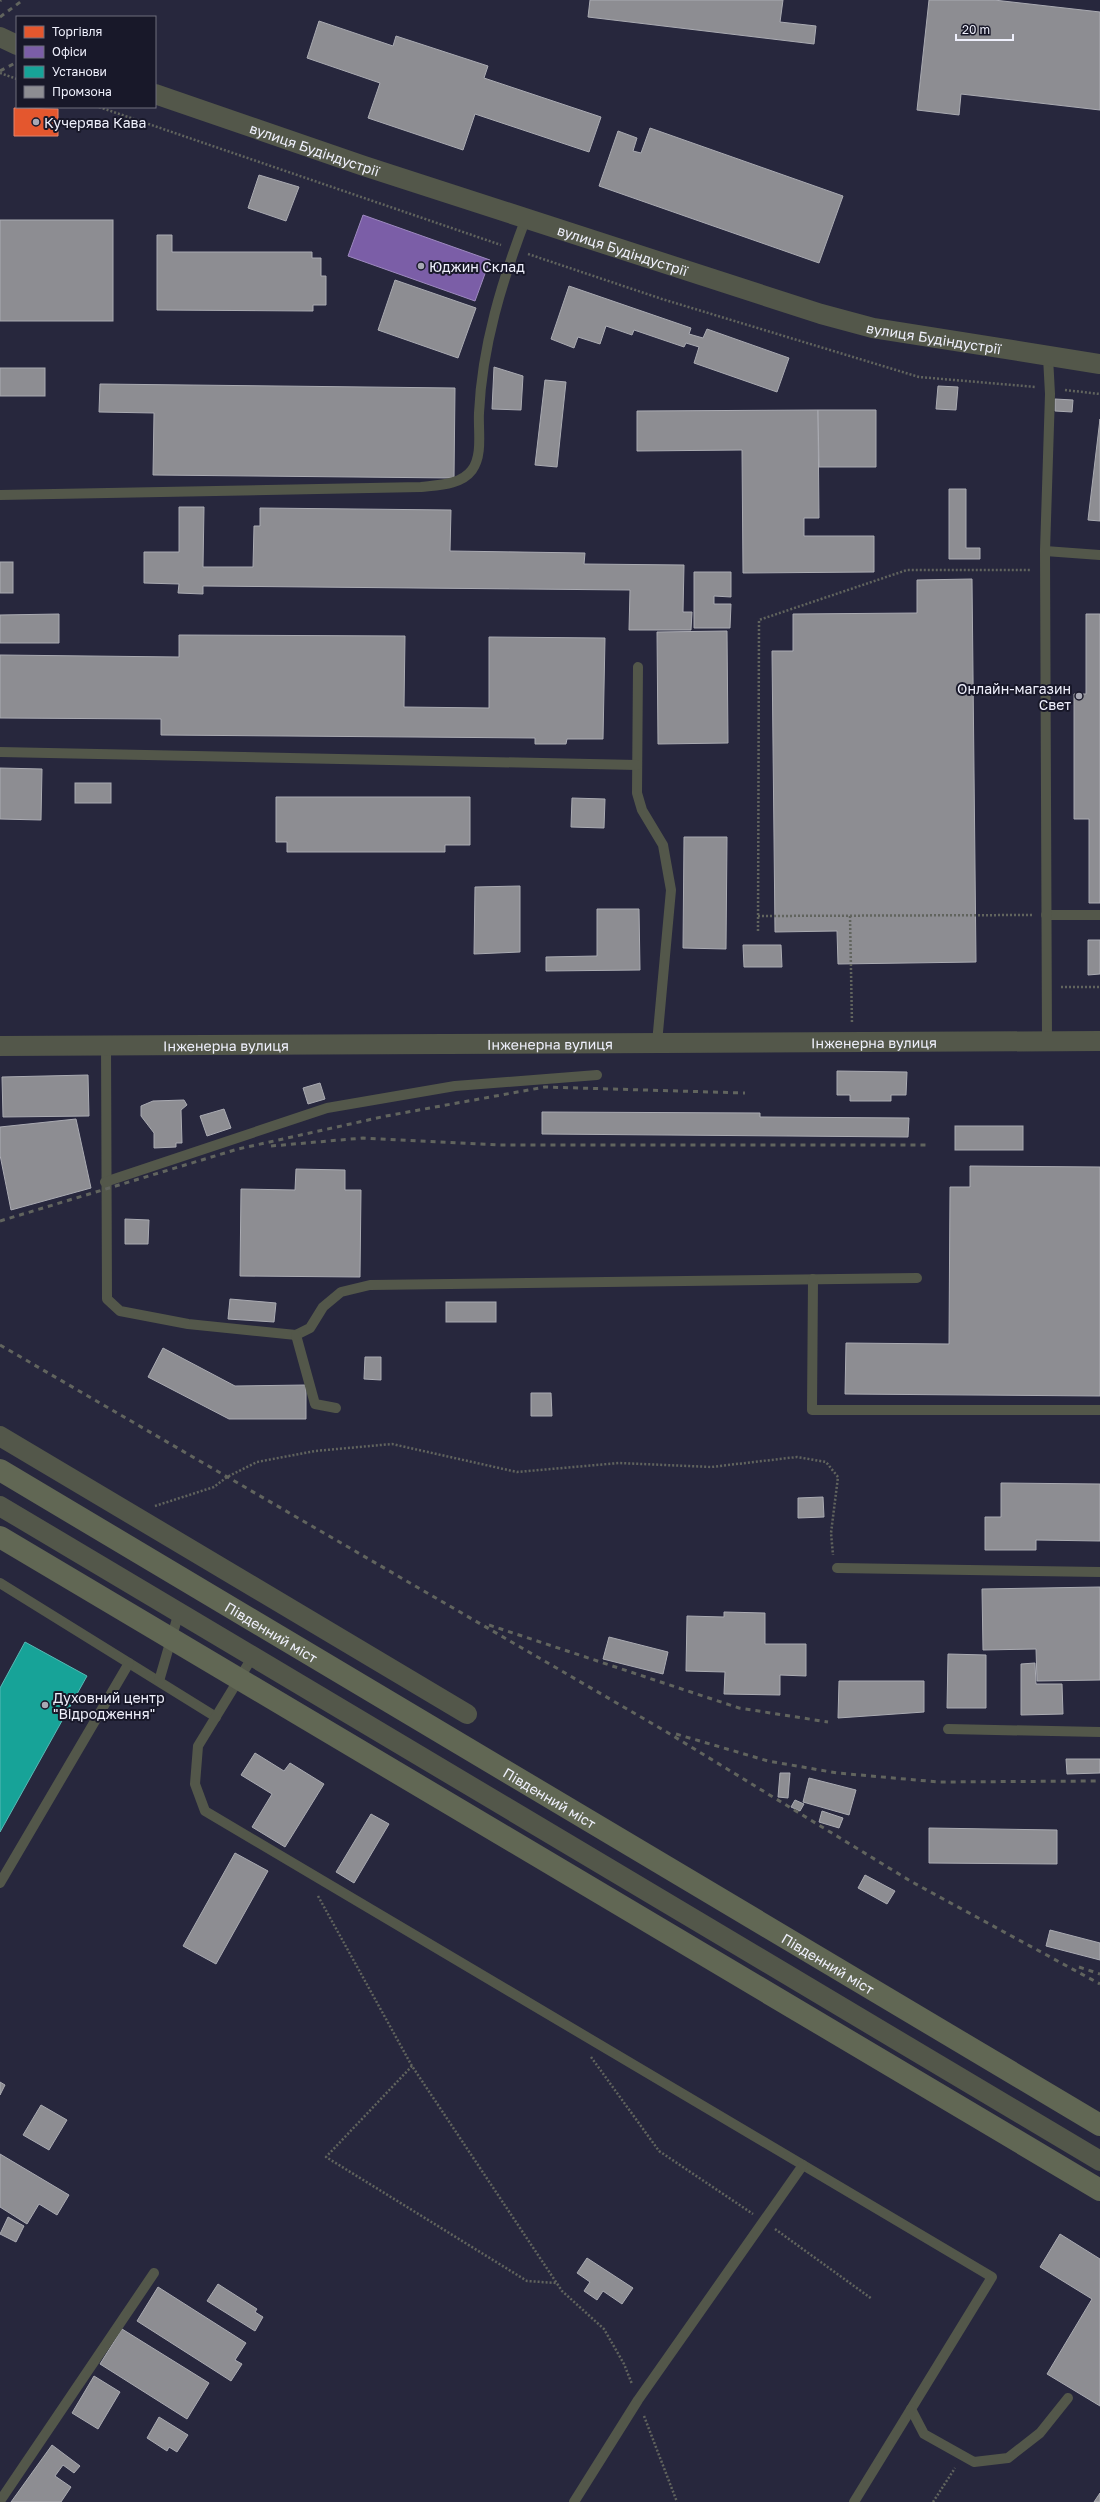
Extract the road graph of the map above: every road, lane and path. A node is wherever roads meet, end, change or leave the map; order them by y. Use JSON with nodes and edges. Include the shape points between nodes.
{"nodes":[{"id":1,"x":0,"y":38,"type":"edge"},
{"id":2,"x":16,"y":45,"type":"edge"},
{"id":3,"x":0,"y":73,"type":"edge"},
{"id":4,"x":16,"y":79,"type":"edge"},
{"id":5,"x":156,"y":94,"type":"edge"},
{"id":6,"x":102,"y":108,"type":"edge"},
{"id":7,"x":526,"y":218,"type":"junction"},
{"id":8,"x":514,"y":249,"type":"junction"},
{"id":9,"x":1048,"y":357,"type":"junction"},
{"id":10,"x":1100,"y":364,"type":"edge"},
{"id":11,"x":1050,"y":388,"type":"junction"},
{"id":12,"x":1100,"y":394,"type":"edge"},
{"id":13,"x":0,"y":495,"type":"edge"},
{"id":14,"x":1045,"y":551,"type":"junction"},
{"id":15,"x":1100,"y":555,"type":"edge"},
{"id":16,"x":1045,"y":570,"type":"junction"},
{"id":17,"x":638,"y":667,"type":"dead end"},
{"id":18,"x":0,"y":752,"type":"edge"},
{"id":19,"x":637,"y":765,"type":"junction"},
{"id":20,"x":1046,"y":915,"type":"junction"},
{"id":21,"x":1100,"y":915,"type":"edge"},
{"id":22,"x":758,"y":916,"type":"junction"},
{"id":23,"x":850,"y":916,"type":"junction"},
{"id":24,"x":758,"y":931,"type":"dead end"},
{"id":25,"x":1047,"y":987,"type":"junction"},
{"id":26,"x":1100,"y":987,"type":"edge"},
{"id":27,"x":852,"y":1030,"type":"dead end"},
{"id":28,"x":1047,"y":1041,"type":"junction"},
{"id":29,"x":1100,"y":1041,"type":"edge"},
{"id":30,"x":657,"y":1042,"type":"junction"},
{"id":31,"x":106,"y":1044,"type":"junction"},
{"id":32,"x":0,"y":1046,"type":"edge"},
{"id":33,"x":597,"y":1075,"type":"dead end"},
{"id":34,"x":105,"y":1182,"type":"junction"},
{"id":35,"x":917,"y":1278,"type":"dead end"},
{"id":36,"x":813,"y":1279,"type":"junction"},
{"id":37,"x":296,"y":1335,"type":"junction"},
{"id":38,"x":336,"y":1408,"type":"dead end"},
{"id":39,"x":1100,"y":1410,"type":"edge"},
{"id":40,"x":0,"y":1436,"type":"edge"},
{"id":41,"x":0,"y":1470,"type":"edge"},
{"id":42,"x":0,"y":1506,"type":"edge"},
{"id":43,"x":150,"y":1508,"type":"dead end"},
{"id":44,"x":0,"y":1537,"type":"edge"},
{"id":45,"x":837,"y":1568,"type":"joint"},
{"id":46,"x":1100,"y":1572,"type":"edge"},
{"id":47,"x":0,"y":1584,"type":"edge"},
{"id":48,"x":179,"y":1612,"type":"junction"},
{"id":49,"x":253,"y":1656,"type":"junction"},
{"id":50,"x":129,"y":1663,"type":"junction"},
{"id":51,"x":159,"y":1681,"type":"junction"},
{"id":52,"x":467,"y":1714,"type":"dead end"},
{"id":53,"x":216,"y":1717,"type":"junction"},
{"id":54,"x":948,"y":1730,"type":"dead end"},
{"id":55,"x":1100,"y":1732,"type":"edge"},
{"id":56,"x":0,"y":1884,"type":"edge"},
{"id":57,"x":318,"y":1895,"type":"dead end"},
{"id":58,"x":590,"y":2056,"type":"dead end"},
{"id":59,"x":412,"y":2066,"type":"junction"},
{"id":60,"x":1100,"y":2125,"type":"edge"},
{"id":61,"x":1100,"y":2160,"type":"edge"},
{"id":62,"x":803,"y":2165,"type":"junction"},
{"id":63,"x":1100,"y":2190,"type":"edge"},
{"id":64,"x":763,"y":2221,"type":"junction"},
{"id":65,"x":154,"y":2273,"type":"dead end"},
{"id":66,"x":556,"y":2284,"type":"junction"},
{"id":67,"x":872,"y":2300,"type":"dead end"},
{"id":68,"x":1068,"y":2398,"type":"dead end"},
{"id":69,"x":638,"y":2400,"type":"junction"},
{"id":70,"x":911,"y":2409,"type":"junction"},
{"id":71,"x":962,"y":2456,"type":"junction"},
{"id":72,"x":0,"y":2502,"type":"edge"},
{"id":73,"x":574,"y":2502,"type":"edge"},
{"id":74,"x":677,"y":2502,"type":"edge"},
{"id":75,"x":854,"y":2502,"type":"edge"},
{"id":76,"x":933,"y":2502,"type":"edge"}],
"edges":[{"from":1,"to":2,"type":"street"},
{"from":3,"to":4,"type":"path"},
{"from":5,"to":7,"type":"street","name":"вулиця Будіндустрії"},
{"from":6,"to":8,"type":"path"},
{"from":7,"to":8,"type":"lane"},
{"from":7,"to":9,"type":"street","name":"вулиця Будіндустрії","via":[[858,324]]},
{"from":8,"to":11,"type":"path","via":[[662,298],[919,377]]},
{"from":8,"to":13,"type":"lane","via":[[498,300],[482,369],[479,452],[472,470],[457,482],[421,487]]},
{"from":9,"to":10,"type":"street","name":"вулиця Будіндустрії"},
{"from":9,"to":11,"type":"lane"},
{"from":11,"to":12,"type":"path"},
{"from":11,"to":14,"type":"lane"},
{"from":14,"to":15,"type":"lane"},
{"from":14,"to":16,"type":"lane"},
{"from":16,"to":20,"type":"lane"},
{"from":16,"to":22,"type":"path","via":[[907,570],[759,620]]},
{"from":17,"to":19,"type":"lane"},
{"from":18,"to":19,"type":"lane"},
{"from":19,"to":30,"type":"lane","via":[[637,793],[642,810],[663,845],[671,890]]},
{"from":20,"to":21,"type":"lane"},
{"from":20,"to":23,"type":"path"},
{"from":20,"to":25,"type":"lane"},
{"from":22,"to":23,"type":"path"},
{"from":22,"to":24,"type":"path"},
{"from":23,"to":27,"type":"path"},
{"from":25,"to":26,"type":"path"},
{"from":25,"to":28,"type":"lane"},
{"from":28,"to":29,"type":"street","name":"Інженерна вулиця"},
{"from":28,"to":30,"type":"street","name":"Інженерна вулиця"},
{"from":30,"to":31,"type":"street","name":"Інженерна вулиця"},
{"from":31,"to":32,"type":"street","name":"Інженерна вулиця"},
{"from":31,"to":34,"type":"lane"},
{"from":33,"to":34,"type":"lane","via":[[455,1086],[327,1108]]},
{"from":34,"to":37,"type":"lane","via":[[107,1298],[120,1311],[188,1324]]},
{"from":35,"to":36,"type":"lane"},
{"from":36,"to":37,"type":"lane","via":[[370,1285],[341,1292],[323,1307],[310,1328]]},
{"from":36,"to":39,"type":"lane","via":[[812,1410]]},
{"from":37,"to":38,"type":"lane","via":[[315,1404]]},
{"from":40,"to":52,"type":"street"},
{"from":41,"to":60,"type":"highway","name":"Південний міст","bridge":true},
{"from":42,"to":48,"type":"street"},
{"from":43,"to":45,"type":"path","via":[[214,1487],[227,1477],[257,1462],[315,1451],[392,1444],[517,1472],[619,1463],[711,1467],[798,1457],[826,1462],[838,1477],[831,1533]]},
{"from":44,"to":63,"type":"highway","bridge":true},
{"from":45,"to":46,"type":"lane"},
{"from":47,"to":50,"type":"lane"},
{"from":48,"to":49,"type":"street"},
{"from":48,"to":51,"type":"lane"},
{"from":49,"to":53,"type":"lane"},
{"from":49,"to":61,"type":"street"},
{"from":50,"to":51,"type":"lane"},
{"from":50,"to":56,"type":"lane"},
{"from":51,"to":53,"type":"lane"},
{"from":53,"to":62,"type":"lane","via":[[198,1746],[195,1784],[205,1811]]},
{"from":54,"to":55,"type":"lane"},
{"from":57,"to":59,"type":"path"},
{"from":58,"to":64,"type":"path","via":[[659,2151]]},
{"from":59,"to":66,"type":"path"},
{"from":59,"to":66,"type":"path","via":[[326,2157],[527,2281]]},
{"from":62,"to":64,"type":"lane"},
{"from":62,"to":70,"type":"lane","via":[[992,2278]]},
{"from":64,"to":67,"type":"path"},
{"from":64,"to":69,"type":"lane"},
{"from":65,"to":72,"type":"lane"},
{"from":66,"to":69,"type":"path","via":[[604,2329],[624,2364]]},
{"from":68,"to":71,"type":"lane","via":[[1040,2433],[1008,2458],[974,2462]]},
{"from":69,"to":73,"type":"lane"},
{"from":69,"to":74,"type":"path"},
{"from":70,"to":71,"type":"lane","via":[[924,2434]]},
{"from":70,"to":75,"type":"lane"},
{"from":71,"to":76,"type":"path"}]}
